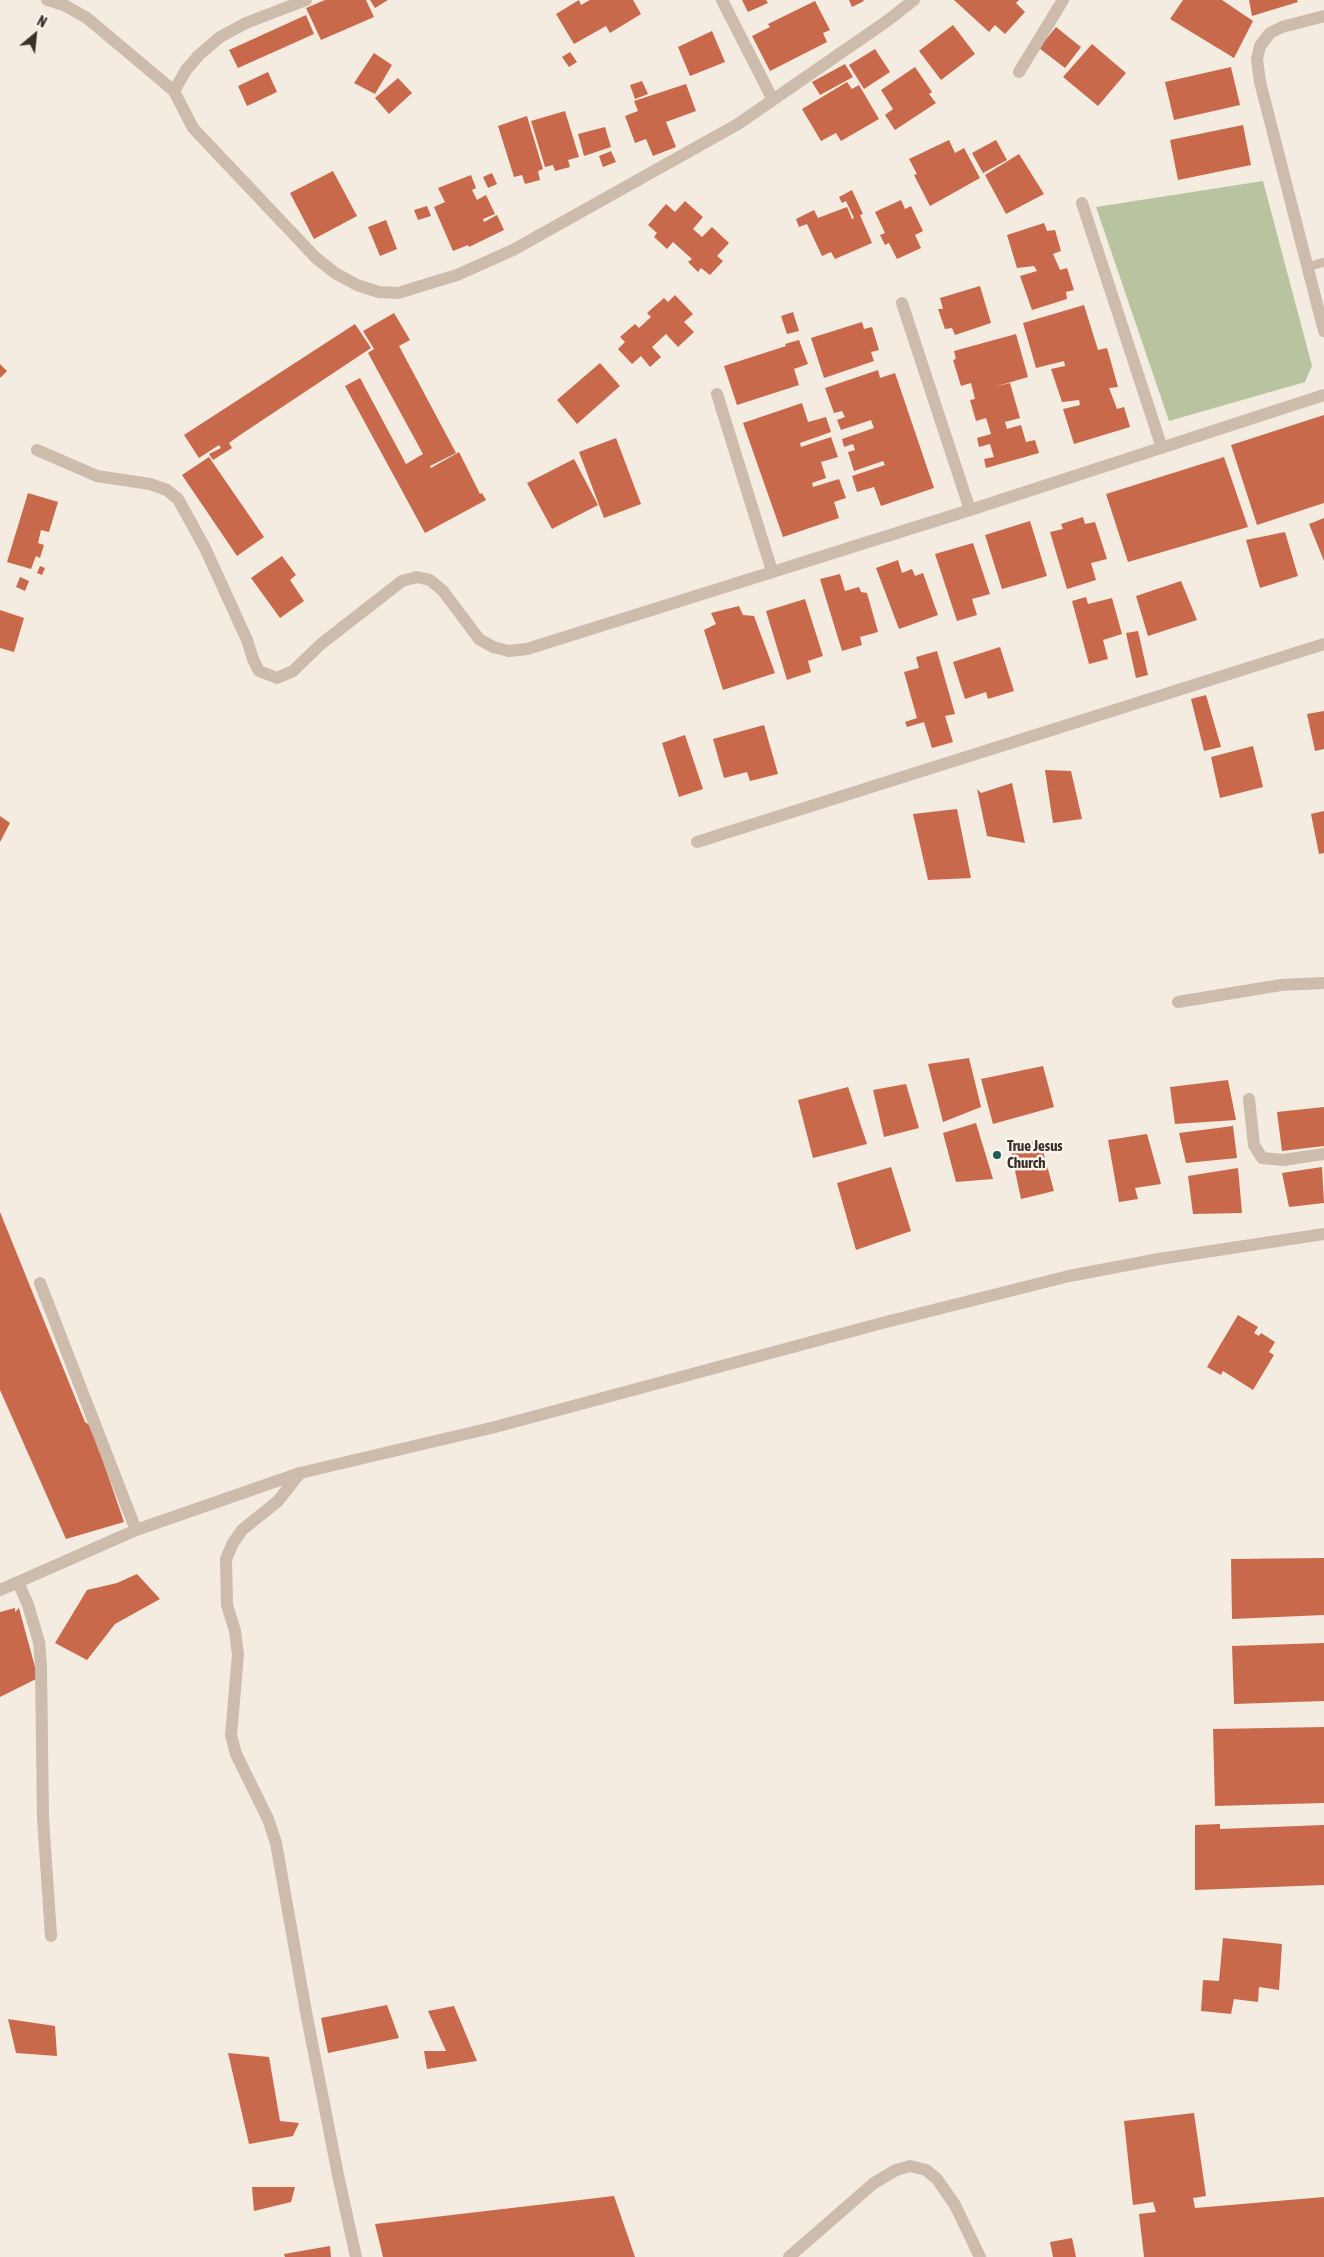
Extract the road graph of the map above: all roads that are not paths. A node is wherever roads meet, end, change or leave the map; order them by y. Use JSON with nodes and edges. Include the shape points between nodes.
{"nodes":[{"id":1,"x":48,"y":0,"type":"edge"},
{"id":2,"x":306,"y":0,"type":"edge"},
{"id":3,"x":722,"y":0,"type":"edge"},
{"id":4,"x":914,"y":0,"type":"edge"},
{"id":5,"x":1063,"y":0,"type":"edge"},
{"id":6,"x":1324,"y":16,"type":"edge"},
{"id":7,"x":1019,"y":72,"type":"dead end"},
{"id":8,"x":174,"y":91,"type":"junction"},
{"id":9,"x":774,"y":100,"type":"junction"},
{"id":10,"x":1082,"y":203,"type":"dead end"},
{"id":11,"x":1324,"y":262,"type":"edge"},
{"id":12,"x":1307,"y":266,"type":"junction"},
{"id":13,"x":902,"y":304,"type":"dead end"},
{"id":14,"x":1324,"y":331,"type":"edge"},
{"id":15,"x":717,"y":394,"type":"dead end"},
{"id":16,"x":1324,"y":395,"type":"edge"},
{"id":17,"x":1162,"y":448,"type":"junction"},
{"id":18,"x":37,"y":450,"type":"dead end"},
{"id":19,"x":970,"y":510,"type":"junction"},
{"id":20,"x":772,"y":571,"type":"junction"},
{"id":21,"x":1324,"y":644,"type":"edge"},
{"id":22,"x":697,"y":842,"type":"dead end"},
{"id":23,"x":1324,"y":983,"type":"edge"},
{"id":24,"x":1178,"y":1002,"type":"dead end"},
{"id":25,"x":1249,"y":1099,"type":"dead end"},
{"id":26,"x":1324,"y":1154,"type":"edge"},
{"id":27,"x":1324,"y":1234,"type":"edge"},
{"id":28,"x":40,"y":1283,"type":"dead end"},
{"id":29,"x":300,"y":1473,"type":"junction"},
{"id":30,"x":136,"y":1530,"type":"junction"},
{"id":31,"x":18,"y":1582,"type":"junction"},
{"id":32,"x":0,"y":1590,"type":"edge"},
{"id":33,"x":51,"y":1936,"type":"dead end"},
{"id":34,"x":356,"y":2257,"type":"edge"},
{"id":35,"x":789,"y":2257,"type":"edge"},
{"id":36,"x":980,"y":2257,"type":"edge"}],
"edges":[{"from":1,"to":8,"type":"street","via":[[87,18]]},
{"from":2,"to":8,"type":"street","via":[[246,23],[220,37],[186,70]]},
{"from":3,"to":9,"type":"street"},
{"from":4,"to":9,"type":"street"},
{"from":5,"to":7,"type":"street"},
{"from":6,"to":12,"type":"street","via":[[1270,33],[1260,46],[1257,59]]},
{"from":8,"to":9,"type":"street","via":[[193,128],[316,258],[356,285],[379,292],[398,293],[457,275],[513,250],[738,124]]},
{"from":10,"to":17,"type":"street"},
{"from":11,"to":12,"type":"lane"},
{"from":12,"to":14,"type":"street"},
{"from":13,"to":19,"type":"street"},
{"from":15,"to":20,"type":"street"},
{"from":16,"to":17,"type":"street"},
{"from":17,"to":19,"type":"street"},
{"from":18,"to":20,"type":"street","via":[[97,476],[150,484],[167,490],[178,499],[213,565],[252,659],[259,671],[277,678],[292,670],[402,581],[417,577],[430,580],[443,591],[480,639],[509,651],[527,649],[587,631]]},
{"from":19,"to":20,"type":"street"},
{"from":21,"to":22,"type":"street"},
{"from":23,"to":24,"type":"street","via":[[1281,985]]},
{"from":25,"to":26,"type":"street","via":[[1254,1145],[1262,1158],[1283,1160]]},
{"from":27,"to":29,"type":"street","via":[[1069,1276],[496,1427]]},
{"from":28,"to":30,"type":"street"},
{"from":29,"to":30,"type":"street"},
{"from":29,"to":34,"type":"street","via":[[278,1501],[242,1530],[226,1559],[227,1605],[238,1654],[231,1735],[236,1754],[268,1819],[276,1843],[306,2012]]},
{"from":30,"to":31,"type":"street"},
{"from":31,"to":32,"type":"street"},
{"from":31,"to":33,"type":"street","via":[[39,1642],[43,1818]]},
{"from":35,"to":36,"type":"street","via":[[874,2183],[910,2166],[926,2170],[937,2179],[955,2205]]}]}
